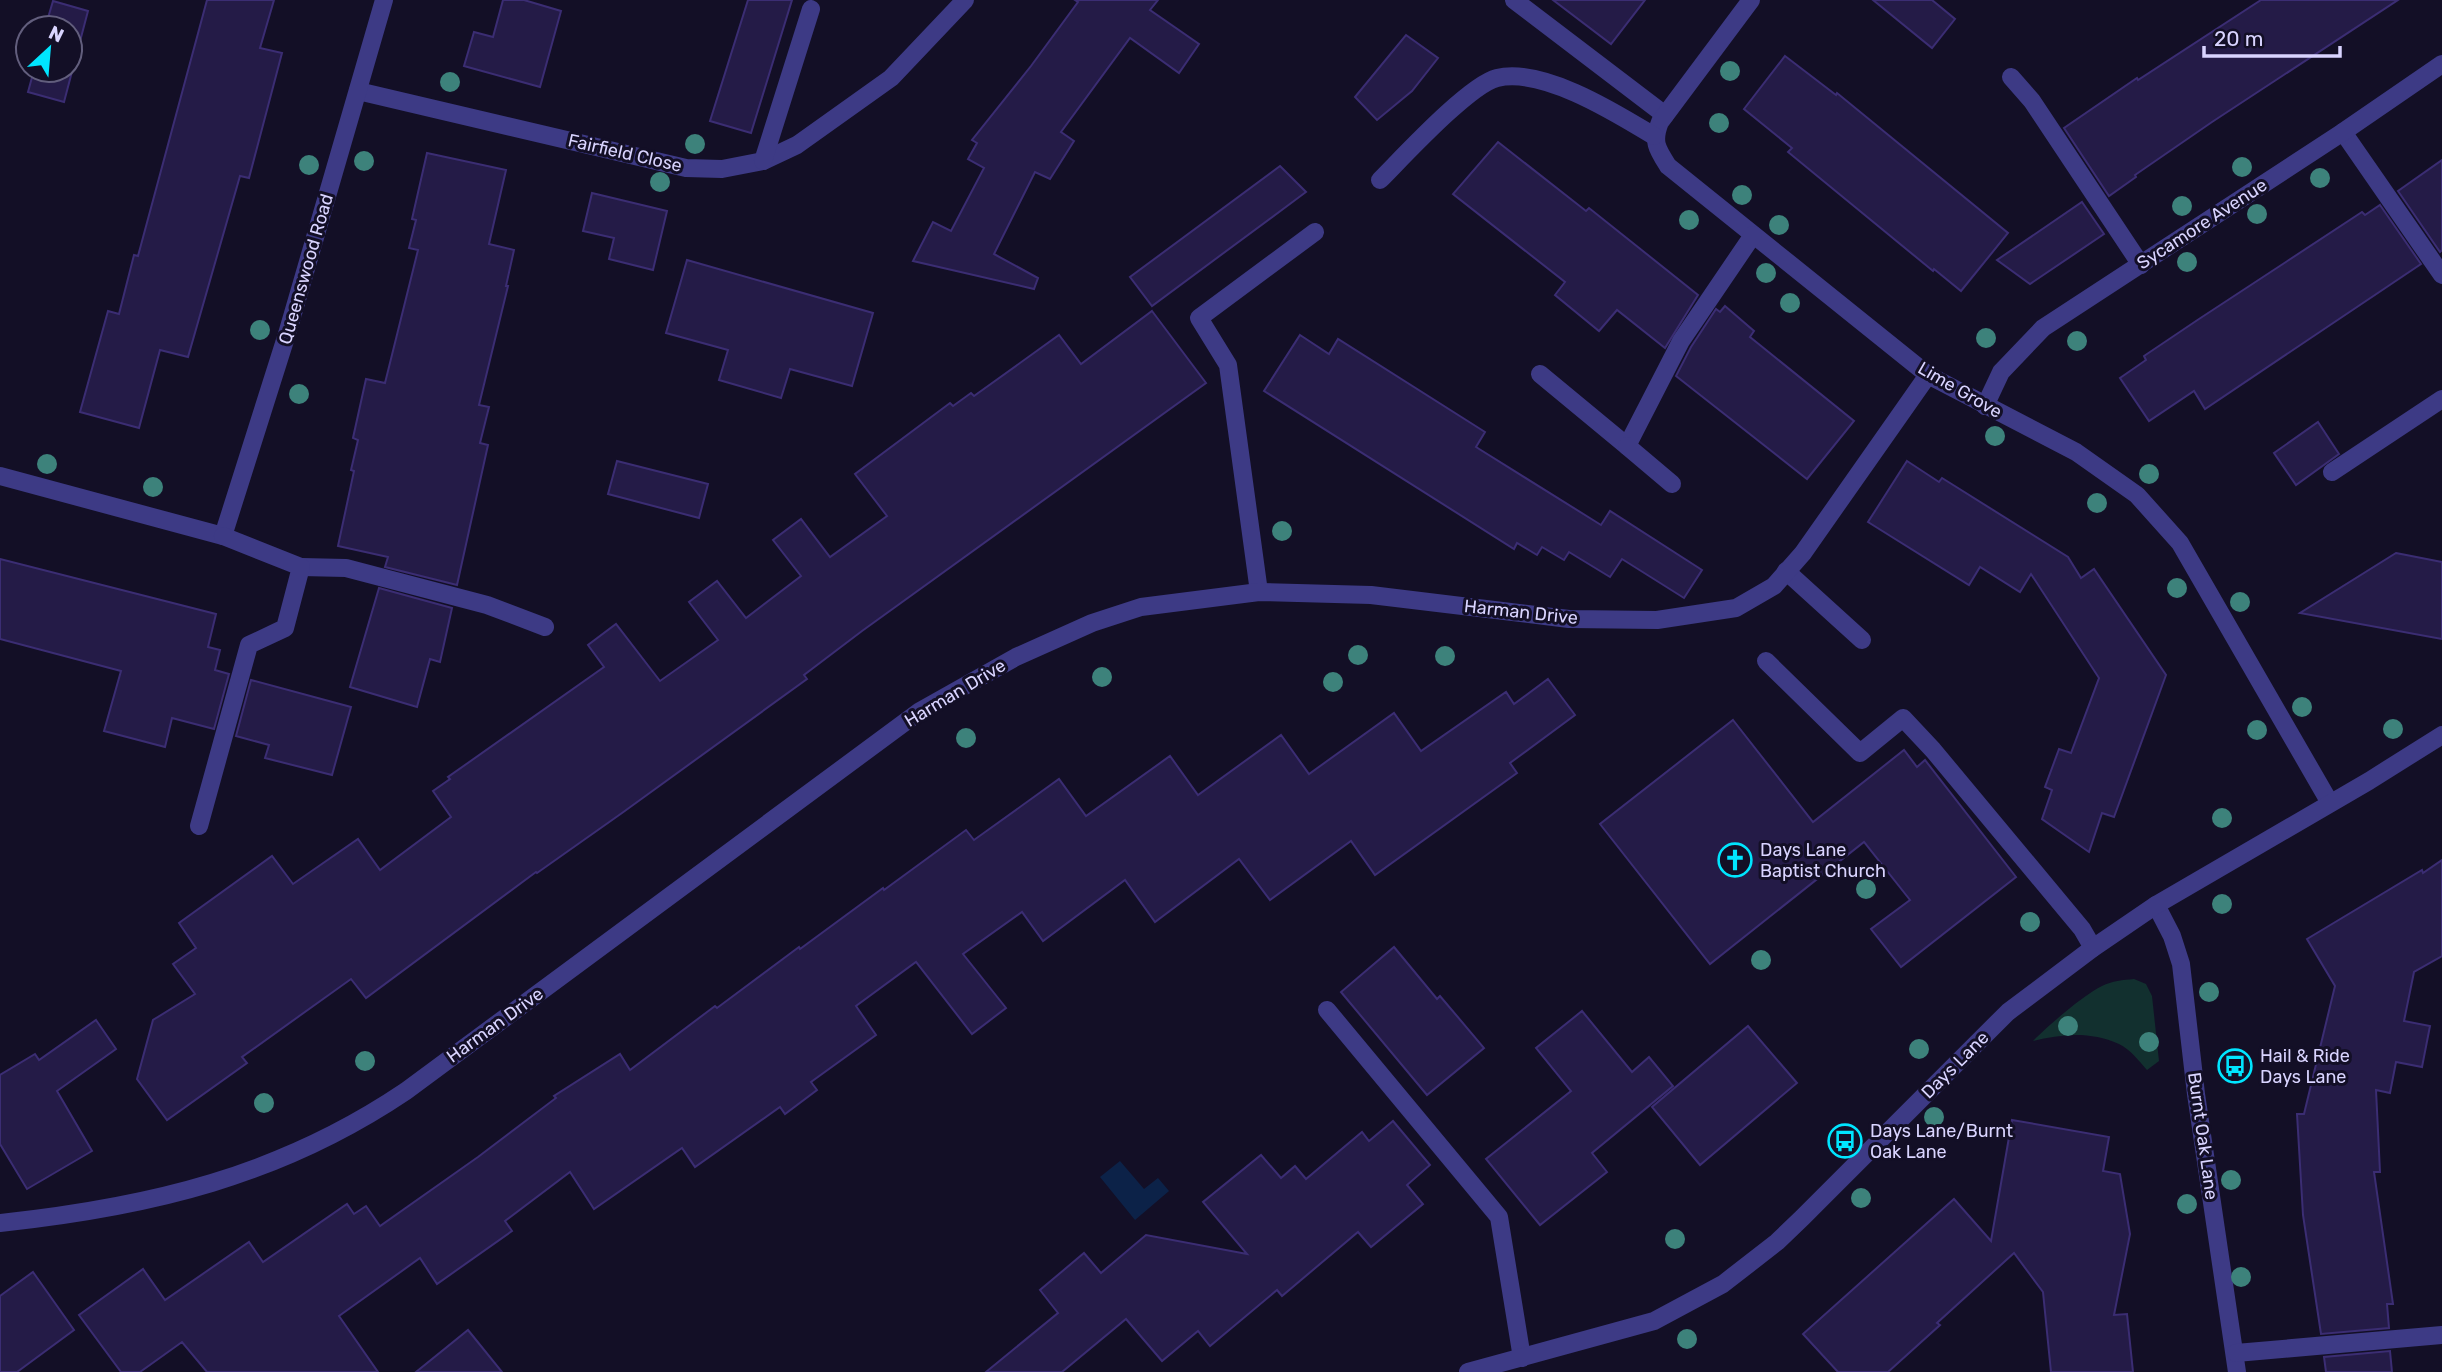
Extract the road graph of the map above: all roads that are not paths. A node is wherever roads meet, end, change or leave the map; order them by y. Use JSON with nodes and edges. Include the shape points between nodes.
{"nodes":[{"id":1,"x":384,"y":0,"type":"edge"},
{"id":2,"x":965,"y":0,"type":"edge"},
{"id":3,"x":1514,"y":0,"type":"edge"},
{"id":4,"x":1751,"y":0,"type":"edge"},
{"id":5,"x":811,"y":9,"type":"dead end"},
{"id":6,"x":2442,"y":64,"type":"edge"},
{"id":7,"x":2011,"y":77,"type":"dead end"},
{"id":8,"x":358,"y":91,"type":"junction"},
{"id":9,"x":1665,"y":115,"type":"junction"},
{"id":10,"x":2343,"y":132,"type":"junction"},
{"id":11,"x":1654,"y":136,"type":"junction"},
{"id":12,"x":763,"y":161,"type":"junction"},
{"id":13,"x":1380,"y":180,"type":"dead end"},
{"id":14,"x":1314,"y":232,"type":"dead end"},
{"id":15,"x":1754,"y":234,"type":"junction"},
{"id":16,"x":2141,"y":265,"type":"junction"},
{"id":17,"x":2442,"y":275,"type":"edge"},
{"id":18,"x":1540,"y":374,"type":"dead end"},
{"id":19,"x":1928,"y":375,"type":"junction"},
{"id":20,"x":2442,"y":399,"type":"edge"},
{"id":21,"x":1985,"y":406,"type":"junction"},
{"id":22,"x":1627,"y":446,"type":"junction"},
{"id":23,"x":2332,"y":472,"type":"dead end"},
{"id":24,"x":0,"y":476,"type":"edge"},
{"id":25,"x":1672,"y":484,"type":"dead end"},
{"id":26,"x":223,"y":536,"type":"junction"},
{"id":27,"x":301,"y":567,"type":"junction"},
{"id":28,"x":1786,"y":572,"type":"junction"},
{"id":29,"x":1259,"y":592,"type":"junction"},
{"id":30,"x":545,"y":627,"type":"dead end"},
{"id":31,"x":1862,"y":640,"type":"dead end"},
{"id":32,"x":1766,"y":661,"type":"dead end"},
{"id":33,"x":2442,"y":735,"type":"edge"},
{"id":34,"x":2330,"y":803,"type":"junction"},
{"id":35,"x":199,"y":826,"type":"dead end"},
{"id":36,"x":2156,"y":905,"type":"junction"},
{"id":37,"x":2093,"y":948,"type":"junction"},
{"id":38,"x":1327,"y":1010,"type":"dead end"},
{"id":39,"x":0,"y":1223,"type":"edge"},
{"id":40,"x":2442,"y":1335,"type":"edge"},
{"id":41,"x":2236,"y":1353,"type":"junction"},
{"id":42,"x":1522,"y":1358,"type":"junction"},
{"id":43,"x":1468,"y":1372,"type":"edge"},
{"id":44,"x":2237,"y":1372,"type":"edge"}],
"edges":[{"from":1,"to":8,"type":"street","name":"Queenswood Road"},
{"from":2,"to":12,"type":"street","name":"Fairfield Close","via":[[891,78],[797,145]]},
{"from":3,"to":9,"type":"street"},
{"from":4,"to":9,"type":"street"},
{"from":5,"to":12,"type":"street"},
{"from":6,"to":10,"type":"street","name":"Sycamore Avenue"},
{"from":7,"to":16,"type":"street","via":[[2032,101]]},
{"from":8,"to":12,"type":"street","name":"Fairfield Close","via":[[686,168],[722,169]]},
{"from":8,"to":26,"type":"street","name":"Queenswood Road"},
{"from":9,"to":11,"type":"street"},
{"from":10,"to":16,"type":"street","name":"Sycamore Avenue"},
{"from":10,"to":17,"type":"street"},
{"from":11,"to":13,"type":"street","via":[[1566,88],[1526,78],[1496,78],[1466,97]]},
{"from":11,"to":15,"type":"street","name":"Lime Grove","via":[[1655,148],[1668,166]]},
{"from":14,"to":29,"type":"street","via":[[1199,318],[1228,365]]},
{"from":15,"to":19,"type":"street","name":"Lime Grove"},
{"from":15,"to":22,"type":"street","via":[[1681,341]]},
{"from":16,"to":21,"type":"street","name":"Sycamore Avenue","via":[[2043,328],[2001,372]]},
{"from":18,"to":22,"type":"street"},
{"from":19,"to":21,"type":"street","name":"Lime Grove"},
{"from":19,"to":28,"type":"street","name":"Harman Drive"},
{"from":20,"to":23,"type":"street"},
{"from":21,"to":34,"type":"street","name":"Lime Grove","via":[[2076,452],[2137,495],[2180,543]]},
{"from":22,"to":25,"type":"street"},
{"from":24,"to":26,"type":"street"},
{"from":26,"to":27,"type":"street"},
{"from":27,"to":30,"type":"street","via":[[346,568],[487,605]]},
{"from":27,"to":35,"type":"street","via":[[285,628],[249,645]]},
{"from":28,"to":29,"type":"street","name":"Harman Drive","via":[[1774,586],[1736,608],[1657,620],[1569,619],[1371,595]]},
{"from":28,"to":31,"type":"street"},
{"from":29,"to":39,"type":"street","name":"Harman Drive","via":[[1141,607],[1110,617],[1016,657],[920,711],[364,1120],[282,1158],[202,1187],[118,1206]]},
{"from":32,"to":37,"type":"street","via":[[1860,752],[1903,718],[2082,929]]},
{"from":33,"to":34,"type":"street","name":"Days Lane"},
{"from":34,"to":36,"type":"street","name":"Days Lane"},
{"from":36,"to":37,"type":"street","name":"Days Lane"},
{"from":36,"to":41,"type":"street","name":"Burnt Oak Lane","via":[[2180,964]]},
{"from":37,"to":42,"type":"street","name":"Days Lane","via":[[2008,1012],[1777,1242],[1723,1284],[1654,1321]]},
{"from":38,"to":42,"type":"street","via":[[1499,1217]]},
{"from":40,"to":41,"type":"street"},
{"from":41,"to":44,"type":"street","name":"Burnt Oak Lane"},
{"from":42,"to":43,"type":"street","name":"Days Lane"}]}
